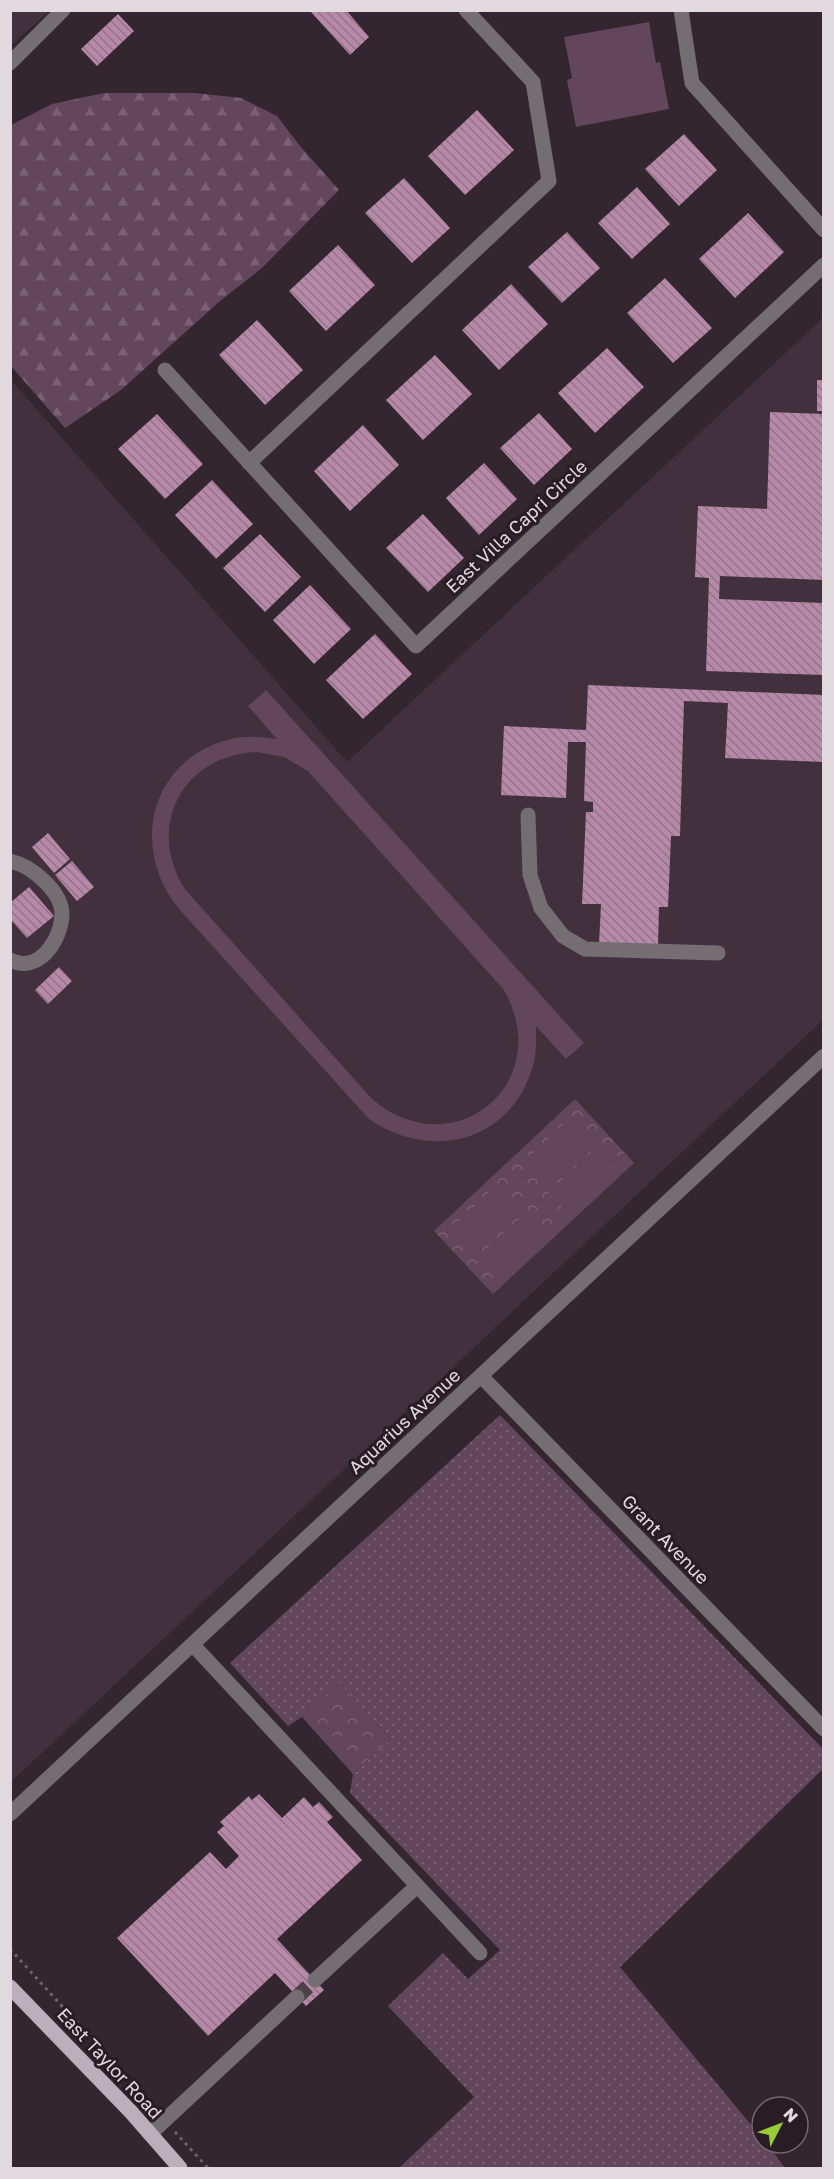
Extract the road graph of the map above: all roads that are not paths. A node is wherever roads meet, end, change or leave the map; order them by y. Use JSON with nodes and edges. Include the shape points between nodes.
{"nodes":[{"id":1,"x":63,"y":10,"type":"edge"},
{"id":2,"x":466,"y":10,"type":"edge"},
{"id":3,"x":681,"y":10,"type":"edge"},
{"id":4,"x":10,"y":63,"type":"edge"},
{"id":5,"x":824,"y":230,"type":"edge"},
{"id":6,"x":824,"y":265,"type":"edge"},
{"id":7,"x":165,"y":370,"type":"dead end"},
{"id":8,"x":249,"y":463,"type":"junction"},
{"id":9,"x":528,"y":815,"type":"dead end"},
{"id":10,"x":10,"y":861,"type":"edge"},
{"id":11,"x":718,"y":953,"type":"dead end"},
{"id":12,"x":10,"y":960,"type":"edge"},
{"id":13,"x":823,"y":1059,"type":"edge"},
{"id":14,"x":481,"y":1376,"type":"junction"},
{"id":15,"x":193,"y":1645,"type":"junction"},
{"id":16,"x":824,"y":1729,"type":"edge"},
{"id":17,"x":10,"y":1814,"type":"edge"},
{"id":18,"x":417,"y":1886,"type":"junction"},
{"id":19,"x":480,"y":1953,"type":"dead end"},
{"id":20,"x":315,"y":1980,"type":"tunnel mouth"},
{"id":21,"x":10,"y":1987,"type":"edge"},
{"id":22,"x":297,"y":1997,"type":"tunnel mouth"},
{"id":23,"x":150,"y":2134,"type":"junction"},
{"id":24,"x":180,"y":2169,"type":"edge"}],
"edges":[{"from":1,"to":4,"type":"street"},
{"from":2,"to":8,"type":"street","via":[[534,82],[549,181]]},
{"from":3,"to":5,"type":"street","via":[[693,83]]},
{"from":6,"to":8,"type":"street","name":"East Villa Capri Circle","via":[[416,646]]},
{"from":7,"to":8,"type":"street","name":"East Villa Capri Circle"},
{"from":9,"to":11,"type":"street","via":[[530,876],[541,908],[563,936],[585,949]]},
{"from":10,"to":12,"type":"street","via":[[39,875],[58,899],[62,914],[52,946],[39,961],[24,964]]},
{"from":13,"to":14,"type":"street","name":"Aquarius Avenue"},
{"from":14,"to":15,"type":"street","name":"Aquarius Avenue"},
{"from":14,"to":16,"type":"street","name":"Grant Avenue"},
{"from":15,"to":17,"type":"street","name":"Aquarius Avenue"},
{"from":15,"to":18,"type":"street"},
{"from":18,"to":19,"type":"street"},
{"from":18,"to":20,"type":"street"},
{"from":21,"to":23,"type":"main road","name":"East Taylor Road"},
{"from":22,"to":23,"type":"street"},
{"from":23,"to":24,"type":"main road","name":"East Taylor Road"}]}
